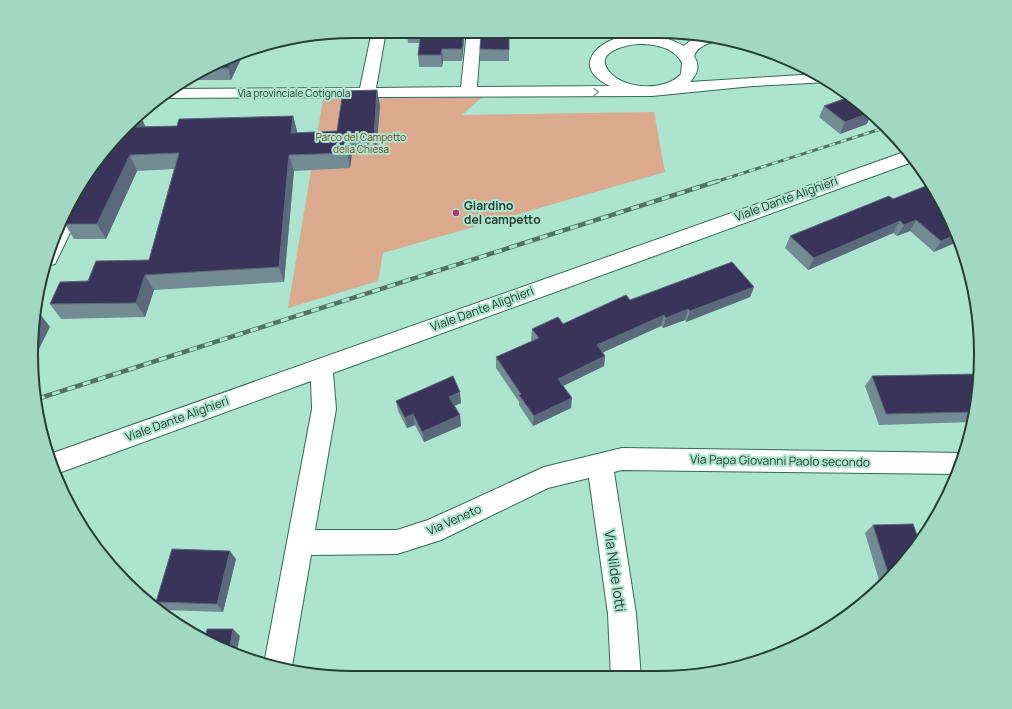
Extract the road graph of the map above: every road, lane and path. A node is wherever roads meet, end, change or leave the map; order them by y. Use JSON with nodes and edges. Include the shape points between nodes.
{"nodes":[{"id":1,"x":378,"y":38,"type":"edge"},
{"id":2,"x":473,"y":38,"type":"edge"},
{"id":3,"x":645,"y":38,"type":"edge"},
{"id":4,"x":641,"y":39,"type":"junction"},
{"id":5,"x":700,"y":41,"type":"edge"},
{"id":6,"x":686,"y":56,"type":"junction"},
{"id":7,"x":599,"y":68,"type":"junction"},
{"id":8,"x":690,"y":72,"type":"junction"},
{"id":9,"x":813,"y":79,"type":"edge"},
{"id":10,"x":730,"y":84,"type":"junction"},
{"id":11,"x":668,"y":89,"type":"junction"},
{"id":12,"x":645,"y":91,"type":"junction"},
{"id":13,"x":469,"y":92,"type":"junction"},
{"id":14,"x":543,"y":92,"type":"junction"},
{"id":15,"x":367,"y":93,"type":"junction"},
{"id":16,"x":175,"y":94,"type":"edge"},
{"id":17,"x":905,"y":158,"type":"edge"},
{"id":18,"x":322,"y":367,"type":"junction"},
{"id":19,"x":57,"y":462,"type":"edge"},
{"id":20,"x":955,"y":463,"type":"edge"},
{"id":21,"x":601,"y":464,"type":"junction"},
{"id":22,"x":301,"y":543,"type":"junction"},
{"id":23,"x":279,"y":662,"type":"edge"},
{"id":24,"x":626,"y":671,"type":"edge"}],
"edges":[{"from":1,"to":15,"type":"street"},
{"from":2,"to":13,"type":"street"},
{"from":3,"to":4,"type":"street"},
{"from":4,"to":6,"type":"street","via":[[662,42]]},
{"from":4,"to":7,"type":"street","via":[[608,47],[601,53],[598,60]]},
{"from":5,"to":6,"type":"street","via":[[689,49]]},
{"from":6,"to":8,"type":"street","via":[[691,67]]},
{"from":7,"to":12,"type":"street","via":[[603,75],[620,86]]},
{"from":7,"to":14,"type":"street","via":[[569,86]]},
{"from":8,"to":10,"type":"street"},
{"from":8,"to":11,"type":"street","via":[[683,82]]},
{"from":9,"to":10,"type":"street"},
{"from":10,"to":11,"type":"street"},
{"from":11,"to":12,"type":"street"},
{"from":14,"to":12,"type":"street","one_way":true},
{"from":13,"to":14,"type":"street","name":"Via provinciale Cotignola"},
{"from":13,"to":15,"type":"street","name":"Via provinciale Cotignola"},
{"from":15,"to":16,"type":"street","name":"Via provinciale Cotignola"},
{"from":17,"to":18,"type":"street","name":"Viale Dante Alighieri"},
{"from":18,"to":19,"type":"street","name":"Viale Dante Alighieri"},
{"from":18,"to":22,"type":"street","via":[[324,409]]},
{"from":20,"to":21,"type":"street","name":"Via Papa Giovanni Paolo secondo","via":[[622,459]]},
{"from":21,"to":22,"type":"street","name":"Via Veneto","via":[[544,478],[432,531],[397,542]]},
{"from":21,"to":24,"type":"street","name":"Via Nilde Iotti","via":[[622,614]]},
{"from":22,"to":23,"type":"street"}]}
